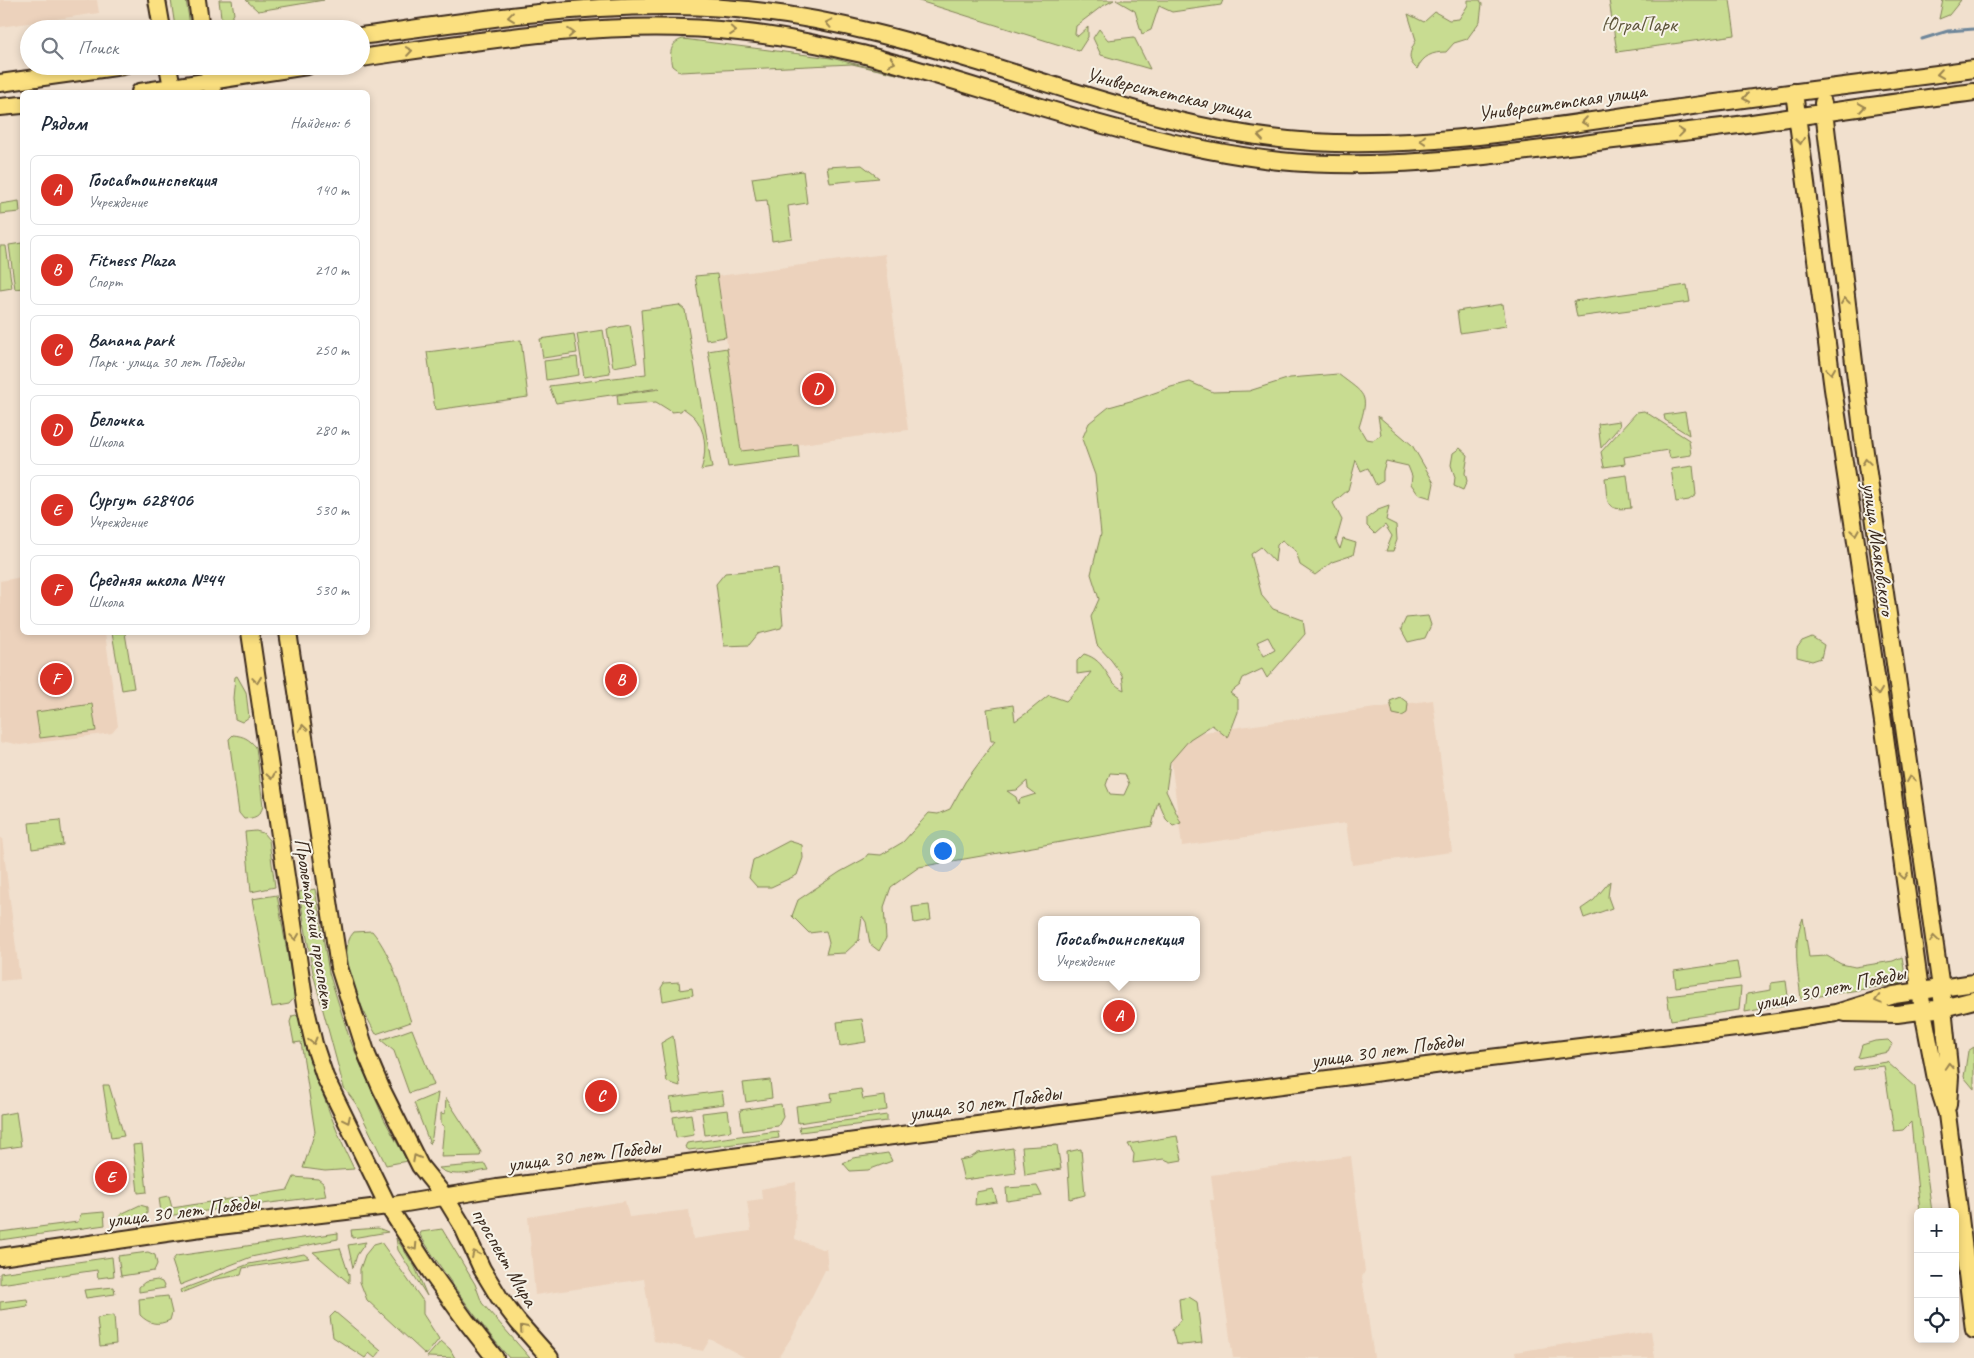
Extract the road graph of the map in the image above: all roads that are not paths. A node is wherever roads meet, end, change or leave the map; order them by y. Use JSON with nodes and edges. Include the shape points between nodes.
{"nodes":[{"id":1,"x":157,"y":0,"type":"edge"},
{"id":2,"x":197,"y":0,"type":"edge"},
{"id":3,"x":160,"y":20,"type":"edge"},
{"id":4,"x":200,"y":20,"type":"edge"},
{"id":5,"x":370,"y":35,"type":"edge"},
{"id":6,"x":370,"y":57,"type":"edge"},
{"id":7,"x":1974,"y":69,"type":"edge"},
{"id":8,"x":58,"y":75,"type":"edge"},
{"id":9,"x":170,"y":75,"type":"edge"},
{"id":10,"x":245,"y":75,"type":"edge"},
{"id":11,"x":211,"y":80,"type":"edge"},
{"id":12,"x":0,"y":83,"type":"edge"},
{"id":13,"x":172,"y":90,"type":"edge"},
{"id":14,"x":1820,"y":90,"type":"junction"},
{"id":15,"x":1794,"y":92,"type":"junction"},
{"id":16,"x":1974,"y":92,"type":"edge"},
{"id":17,"x":20,"y":105,"type":"edge"},
{"id":18,"x":0,"y":107,"type":"edge"},
{"id":19,"x":1824,"y":112,"type":"junction"},
{"id":20,"x":1796,"y":116,"type":"junction"},
{"id":21,"x":250,"y":635,"type":"edge"},
{"id":22,"x":288,"y":635,"type":"edge"},
{"id":23,"x":1974,"y":983,"type":"edge"},
{"id":24,"x":1941,"y":988,"type":"junction"},
{"id":25,"x":1920,"y":991,"type":"junction"},
{"id":26,"x":1974,"y":1000,"type":"edge"},
{"id":27,"x":1943,"y":1008,"type":"junction"},
{"id":28,"x":1923,"y":1011,"type":"junction"},
{"id":29,"x":1836,"y":1013,"type":"junction"},
{"id":30,"x":1947,"y":1114,"type":"junction"},
{"id":31,"x":446,"y":1197,"type":"junction"},
{"id":32,"x":388,"y":1206,"type":"junction"},
{"id":33,"x":0,"y":1257,"type":"edge"},
{"id":34,"x":1974,"y":1330,"type":"edge"},
{"id":35,"x":495,"y":1358,"type":"edge"},
{"id":36,"x":550,"y":1358,"type":"edge"}],
"edges":[{"from":1,"to":3,"type":"main road"},
{"from":2,"to":4,"type":"main road"},
{"from":15,"to":5,"type":"main road","name":"Университетская улица","one_way":true,"via":[[1456,138],[1313,142],[1229,132],[1088,96],[877,33],[745,10],[664,6],[616,8],[516,16]]},
{"from":6,"to":20,"type":"main road","name":"Университетская улица","one_way":true,"via":[[518,37],[618,29],[738,32],[812,42],[862,54],[1163,141],[1249,157],[1312,163],[1369,165],[1510,153]]},
{"from":7,"to":14,"type":"main road","name":"Университетская улица","one_way":true},
{"from":8,"to":12,"type":"main road"},
{"from":9,"to":13,"type":"main road"},
{"from":10,"to":11,"type":"main road"},
{"from":11,"to":13,"type":"main road"},
{"from":14,"to":15,"type":"main road","name":"Университетская улица"},
{"from":14,"to":19,"type":"main road","name":"улица Маяковского"},
{"from":15,"to":20,"type":"main road","name":"улица Маяковского"},
{"from":19,"to":16,"type":"main road","name":"Университетская улица","one_way":true},
{"from":17,"to":18,"type":"main road"},
{"from":19,"to":20,"type":"main road","name":"Университетская улица"},
{"from":24,"to":19,"type":"main road","name":"улица Маяковского","one_way":true,"via":[[1860,419]]},
{"from":20,"to":25,"type":"main road","name":"улица Маяковского","one_way":true},
{"from":21,"to":32,"type":"main road","name":"Пролетарский проспект","one_way":true,"via":[[305,1005],[314,1044],[325,1077]]},
{"from":31,"to":22,"type":"main road","name":"Пролетарский проспект","one_way":true,"via":[[420,1166],[388,1104],[348,1000],[331,922]]},
{"from":23,"to":24,"type":"main road","name":"улица 30 лет Победы"},
{"from":24,"to":25,"type":"main road","name":"улица 30 лет Победы"},
{"from":24,"to":27,"type":"main road","name":"улица Маяковского"},
{"from":25,"to":28,"type":"main road","name":"улица Маяковского"},
{"from":25,"to":29,"type":"main road","name":"улица 30 лет Победы","one_way":true},
{"from":26,"to":27,"type":"main road"},
{"from":27,"to":28,"type":"main road"},
{"from":30,"to":27,"type":"main road","name":"улица Маяковского","one_way":true,"via":[[1950,1077]]},
{"from":28,"to":29,"type":"main road"},
{"from":28,"to":30,"type":"main road","name":"улица Маяковского","via":[[1936,1079]]},
{"from":29,"to":31,"type":"main road","name":"улица 30 лет Победы"},
{"from":30,"to":34,"type":"main road","name":"улица Маяковского"},
{"from":31,"to":32,"type":"main road","name":"улица 30 лет Победы"},
{"from":36,"to":31,"type":"main road","name":"проспект Мира","one_way":true,"via":[[499,1297]]},
{"from":32,"to":33,"type":"main road","name":"улица 30 лет Победы"},
{"from":32,"to":35,"type":"main road","one_way":true}]}
